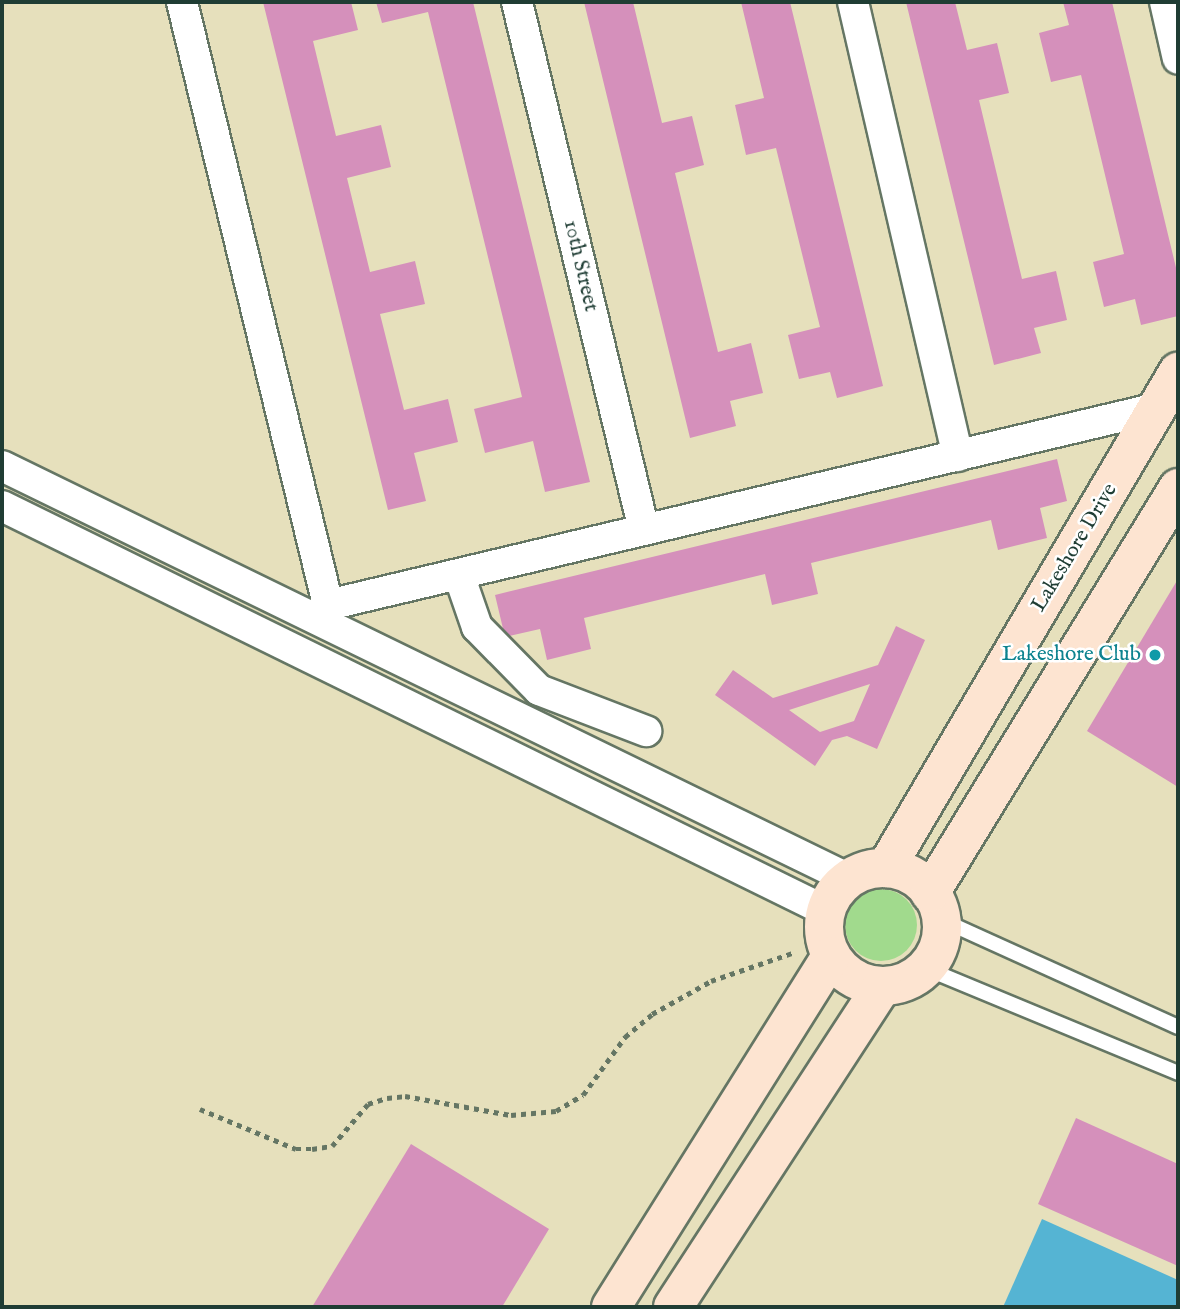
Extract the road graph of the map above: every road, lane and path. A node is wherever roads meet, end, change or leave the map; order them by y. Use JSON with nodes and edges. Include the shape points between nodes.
{"nodes":[{"id":1,"x":182,"y":2,"type":"edge"},
{"id":2,"x":517,"y":2,"type":"edge"},
{"id":3,"x":853,"y":2,"type":"edge"},
{"id":4,"x":1165,"y":2,"type":"edge"},
{"id":5,"x":1178,"y":60,"type":"edge"},
{"id":6,"x":1178,"y":372,"type":"edge"},
{"id":7,"x":1157,"y":408,"type":"junction"},
{"id":8,"x":958,"y":456,"type":"junction"},
{"id":9,"x":2,"y":466,"type":"edge"},
{"id":10,"x":1178,"y":488,"type":"edge"},
{"id":11,"x":2,"y":506,"type":"edge"},
{"id":12,"x":644,"y":530,"type":"junction"},
{"id":13,"x":458,"y":575,"type":"junction"},
{"id":14,"x":646,"y":731,"type":"dead end"},
{"id":15,"x":886,"y":868,"type":"junction"},
{"id":16,"x":849,"y":879,"type":"junction"},
{"id":17,"x":936,"y":906,"type":"junction"},
{"id":18,"x":828,"y":936,"type":"junction"},
{"id":19,"x":925,"y":968,"type":"junction"},
{"id":20,"x":882,"y":986,"type":"junction"},
{"id":21,"x":1178,"y":1027,"type":"edge"},
{"id":22,"x":1178,"y":1073,"type":"edge"},
{"id":23,"x":200,"y":1109,"type":"dead end"},
{"id":24,"x":611,"y":1307,"type":"edge"},
{"id":25,"x":673,"y":1307,"type":"edge"}],
"edges":[{"from":1,"to":13,"type":"street","via":[[328,606]]},
{"from":2,"to":12,"type":"street","name":"10th Street"},
{"from":3,"to":8,"type":"street"},
{"from":4,"to":5,"type":"street"},
{"from":6,"to":7,"type":"street","name":"Lakeshore Drive"},
{"from":7,"to":8,"type":"street"},
{"from":7,"to":15,"type":"street","name":"Lakeshore Drive"},
{"from":8,"to":12,"type":"street"},
{"from":9,"to":16,"type":"street"},
{"from":10,"to":17,"type":"street"},
{"from":11,"to":18,"type":"street"},
{"from":12,"to":13,"type":"street"},
{"from":13,"to":14,"type":"street","via":[[477,627],[539,690]]},
{"from":15,"to":16,"type":"street"},
{"from":15,"to":17,"type":"street","via":[[905,873]]},
{"from":16,"to":18,"type":"street"},
{"from":17,"to":19,"type":"street","via":[[939,944]]},
{"from":17,"to":21,"type":"lane"},
{"from":18,"to":20,"type":"street","via":[[844,972]]},
{"from":18,"to":23,"type":"path","via":[[711,981],[652,1014],[625,1037],[583,1095],[556,1111],[511,1115],[405,1096],[387,1098],[368,1104],[332,1146],[296,1149]]},
{"from":18,"to":24,"type":"street"},
{"from":19,"to":20,"type":"street","via":[[898,985]]},
{"from":19,"to":22,"type":"lane"},
{"from":20,"to":25,"type":"street"}]}
